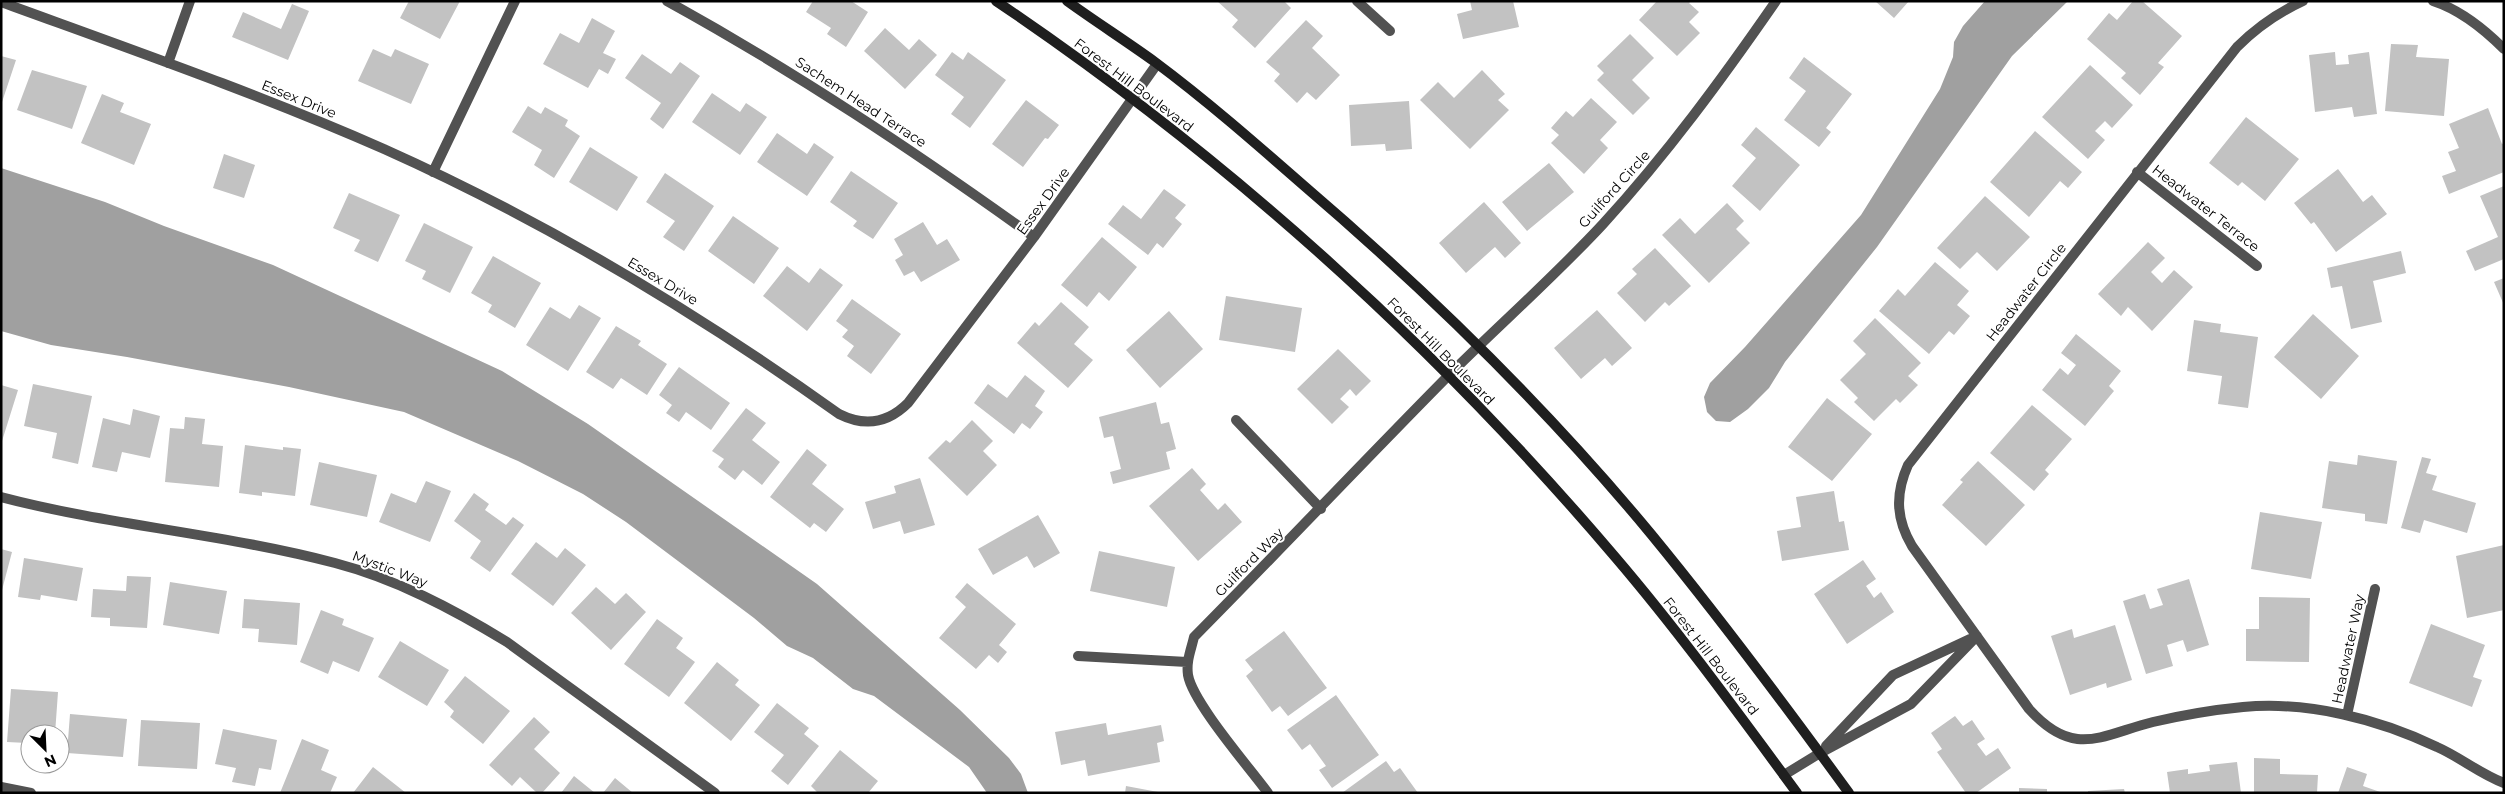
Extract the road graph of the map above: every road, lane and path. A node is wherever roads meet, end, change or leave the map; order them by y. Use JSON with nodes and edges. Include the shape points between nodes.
{"nodes":[{"id":1,"x":190,"y":1,"type":"edge"},
{"id":2,"x":515,"y":1,"type":"edge"},
{"id":3,"x":666,"y":1,"type":"edge"},
{"id":4,"x":996,"y":1,"type":"edge"},
{"id":5,"x":1067,"y":1,"type":"edge"},
{"id":6,"x":1357,"y":1,"type":"edge"},
{"id":7,"x":1776,"y":1,"type":"edge"},
{"id":8,"x":2303,"y":1,"type":"edge"},
{"id":9,"x":2433,"y":1,"type":"edge"},
{"id":10,"x":1,"y":2,"type":"edge"},
{"id":11,"x":1390,"y":31,"type":"dead end"},
{"id":12,"x":2504,"y":49,"type":"edge"},
{"id":13,"x":168,"y":63,"type":"junction"},
{"id":14,"x":1157,"y":64,"type":"junction"},
{"id":15,"x":1132,"y":99,"type":"junction"},
{"id":16,"x":433,"y":172,"type":"junction"},
{"id":17,"x":2137,"y":172,"type":"junction"},
{"id":18,"x":1034,"y":237,"type":"junction"},
{"id":19,"x":2257,"y":266,"type":"dead end"},
{"id":20,"x":1480,"y":346,"type":"junction"},
{"id":21,"x":1449,"y":375,"type":"junction"},
{"id":22,"x":1236,"y":420,"type":"dead end"},
{"id":23,"x":1,"y":497,"type":"edge"},
{"id":24,"x":1321,"y":509,"type":"junction"},
{"id":25,"x":2375,"y":589,"type":"dead end"},
{"id":26,"x":1977,"y":636,"type":"junction"},
{"id":27,"x":1078,"y":656,"type":"dead end"},
{"id":28,"x":1187,"y":662,"type":"junction"},
{"id":29,"x":2347,"y":715,"type":"junction"},
{"id":30,"x":1820,"y":752,"type":"junction"},
{"id":31,"x":1784,"y":775,"type":"junction"},
{"id":32,"x":2504,"y":783,"type":"edge"},
{"id":33,"x":1,"y":787,"type":"edge"},
{"id":34,"x":30,"y":793,"type":"edge"},
{"id":35,"x":715,"y":793,"type":"edge"},
{"id":36,"x":1268,"y":793,"type":"edge"},
{"id":37,"x":1797,"y":793,"type":"edge"},
{"id":38,"x":1849,"y":793,"type":"edge"}],
"edges":[{"from":1,"to":13,"type":"street"},
{"from":2,"to":16,"type":"street"},
{"from":3,"to":18,"type":"street","name":"Sachem Head Terrace","via":[[733,37],[844,105]]},
{"from":4,"to":15,"type":"main road","name":"Forest Hill Boulevard"},
{"from":5,"to":14,"type":"main road","name":"Forest Hill Boulevard"},
{"from":6,"to":11,"type":"street"},
{"from":7,"to":20,"type":"street","name":"Guilford Circle","via":[[1714,90],[1660,159],[1596,231]]},
{"from":8,"to":17,"type":"street","name":"Headwater Circle","via":[[2258,27],[2237,47]]},
{"from":9,"to":12,"type":"street","via":[[2465,16]]},
{"from":10,"to":13,"type":"street","name":"Essex Drive"},
{"from":13,"to":16,"type":"street","name":"Essex Drive","via":[[282,106]]},
{"from":14,"to":15,"type":"street","name":"Essex Drive"},
{"from":14,"to":20,"type":"main road","name":"Forest Hill Boulevard","via":[[1362,235]]},
{"from":15,"to":18,"type":"street","name":"Essex Drive"},
{"from":15,"to":21,"type":"main road","name":"Forest Hill Boulevard","via":[[1228,174],[1330,262]]},
{"from":16,"to":18,"type":"street","name":"Essex Drive","via":[[522,216],[618,270],[712,328],[839,414],[853,421],[869,423],[898,413],[908,403]]},
{"from":17,"to":19,"type":"street","name":"Headwater Terrace"},
{"from":17,"to":26,"type":"street","name":"Headwater Circle","via":[[1908,465],[1902,478],[1898,505],[1904,532]]},
{"from":20,"to":21,"type":"street","name":"Guilford Circle"},
{"from":20,"to":30,"type":"main road","name":"Forest Hill Boulevard","via":[[1650,532]]},
{"from":21,"to":24,"type":"street","name":"Guilford Way"},
{"from":21,"to":31,"type":"main road","name":"Forest Hill Boulevard","via":[[1618,560],[1693,653]]},
{"from":22,"to":24,"type":"street"},
{"from":23,"to":35,"type":"street","name":"Mystic Way","via":[[280,550],[336,564],[418,593],[507,642]]},
{"from":24,"to":28,"type":"street","name":"Guilford Way","via":[[1194,637]]},
{"from":25,"to":29,"type":"street","name":"Headwater Way"},
{"from":26,"to":29,"type":"street","name":"Headwater Circle","via":[[2039,720],[2062,735],[2076,738],[2104,738],[2198,712],[2245,706],[2310,709]]},
{"from":26,"to":30,"type":"street","via":[[1911,704]]},
{"from":26,"to":30,"type":"street","via":[[1893,675]]},
{"from":27,"to":28,"type":"street"},
{"from":28,"to":36,"type":"street","via":[[1189,676],[1203,705]]},
{"from":29,"to":32,"type":"street","name":"Headwater Circle","via":[[2439,747]]},
{"from":30,"to":31,"type":"street"},
{"from":30,"to":38,"type":"main road","name":"Forest Hill Boulevard"},
{"from":31,"to":37,"type":"main road","name":"Forest Hill Boulevard"},
{"from":33,"to":34,"type":"street"}]}
